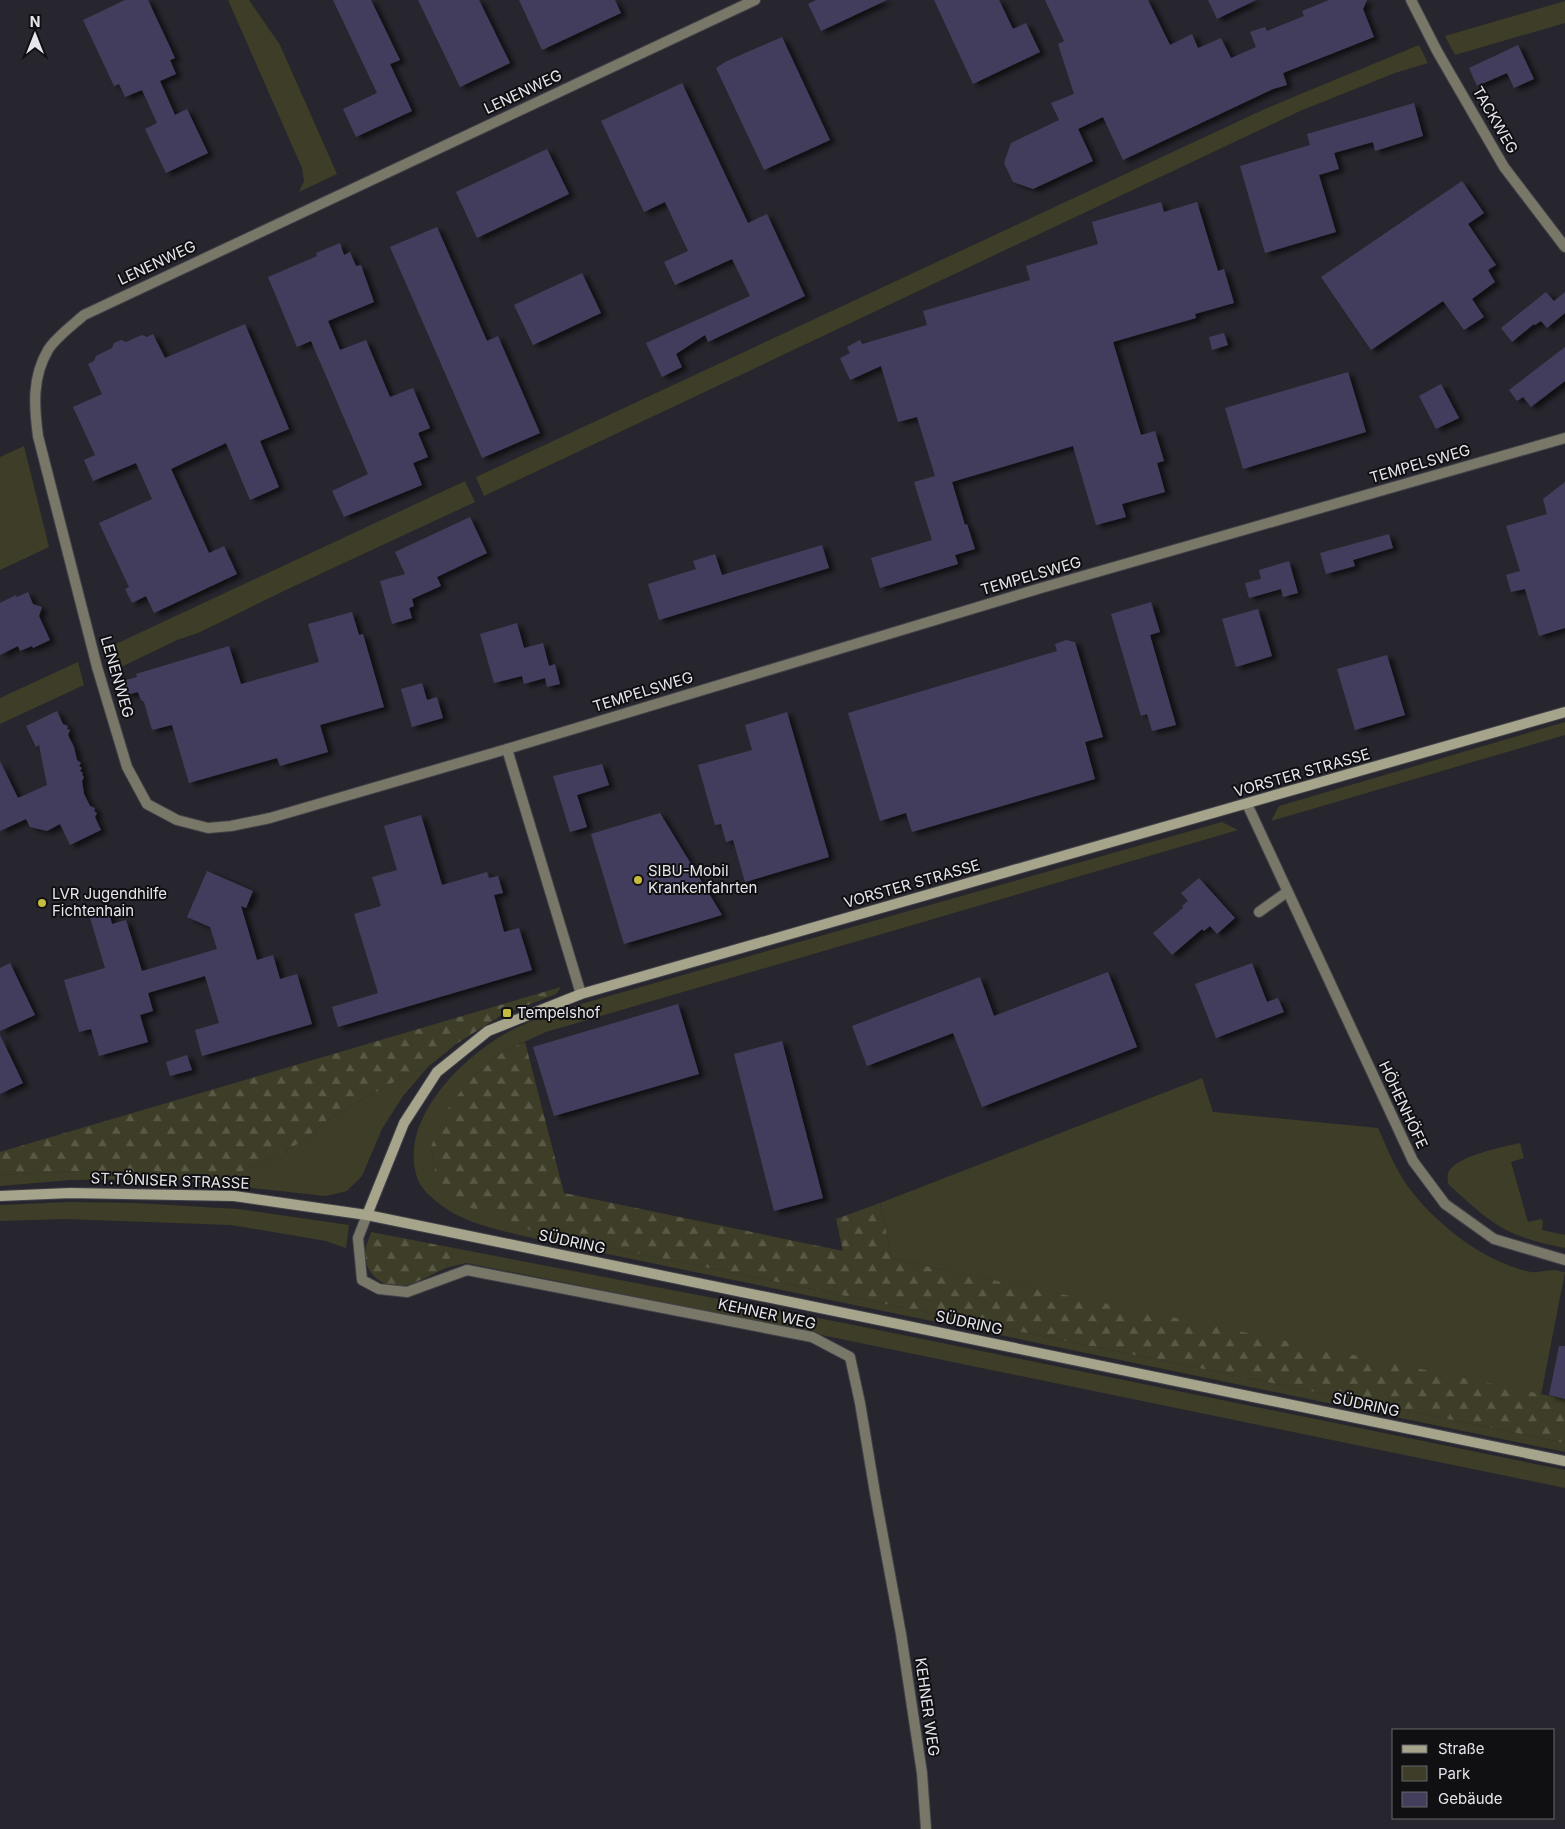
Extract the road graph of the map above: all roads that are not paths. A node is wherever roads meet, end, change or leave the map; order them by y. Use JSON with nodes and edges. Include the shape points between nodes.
{"nodes":[{"id":1,"x":755,"y":0,"type":"edge"},
{"id":2,"x":1411,"y":0,"type":"edge"},
{"id":3,"x":1565,"y":247,"type":"edge"},
{"id":4,"x":1565,"y":438,"type":"edge"},
{"id":5,"x":1565,"y":712,"type":"edge"},
{"id":6,"x":507,"y":749,"type":"junction"},
{"id":7,"x":1247,"y":804,"type":"junction"},
{"id":8,"x":185,"y":823,"type":"joint"},
{"id":9,"x":1287,"y":892,"type":"junction"},
{"id":10,"x":1259,"y":912,"type":"dead end"},
{"id":11,"x":581,"y":994,"type":"junction"},
{"id":12,"x":0,"y":1196,"type":"edge"},
{"id":13,"x":367,"y":1215,"type":"junction"},
{"id":14,"x":1565,"y":1260,"type":"edge"},
{"id":15,"x":1565,"y":1461,"type":"edge"},
{"id":16,"x":926,"y":1829,"type":"edge"}],
"edges":[{"from":1,"to":8,"type":"street","name":"LENENWEG","via":[[84,315],[48,349],[36,380],[34,408],[38,436],[97,667],[128,767],[147,804]]},
{"from":2,"to":3,"type":"street","name":"TACKWEG","via":[[1504,167]]},
{"from":4,"to":6,"type":"street","name":"TEMPELSWEG","via":[[1005,599]]},
{"from":5,"to":7,"type":"main road","name":"VORSTER STRASSE"},
{"from":6,"to":8,"type":"street","name":"TEMPELSWEG","via":[[270,818],[208,828]]},
{"from":6,"to":11,"type":"street"},
{"from":7,"to":9,"type":"street","name":"HÖHENHÖFE"},
{"from":7,"to":11,"type":"main road","name":"VORSTER STRASSE"},
{"from":9,"to":10,"type":"street"},
{"from":9,"to":14,"type":"street","name":"HÖHENHÖFE","via":[[1413,1161],[1444,1204],[1494,1239]]},
{"from":11,"to":13,"type":"main road","name":"VORSTER STRASSE","via":[[488,1030],[437,1072],[404,1123]]},
{"from":12,"to":13,"type":"main road","name":"ST.TÖNISER STRASSE","via":[[70,1192],[234,1196]]},
{"from":13,"to":15,"type":"main road","name":"SÜDRING"},
{"from":13,"to":16,"type":"street","name":"KEHNER WEG","via":[[358,1238],[362,1280],[379,1289],[407,1292],[468,1270],[812,1337],[850,1357],[901,1634],[922,1773]]}]}
